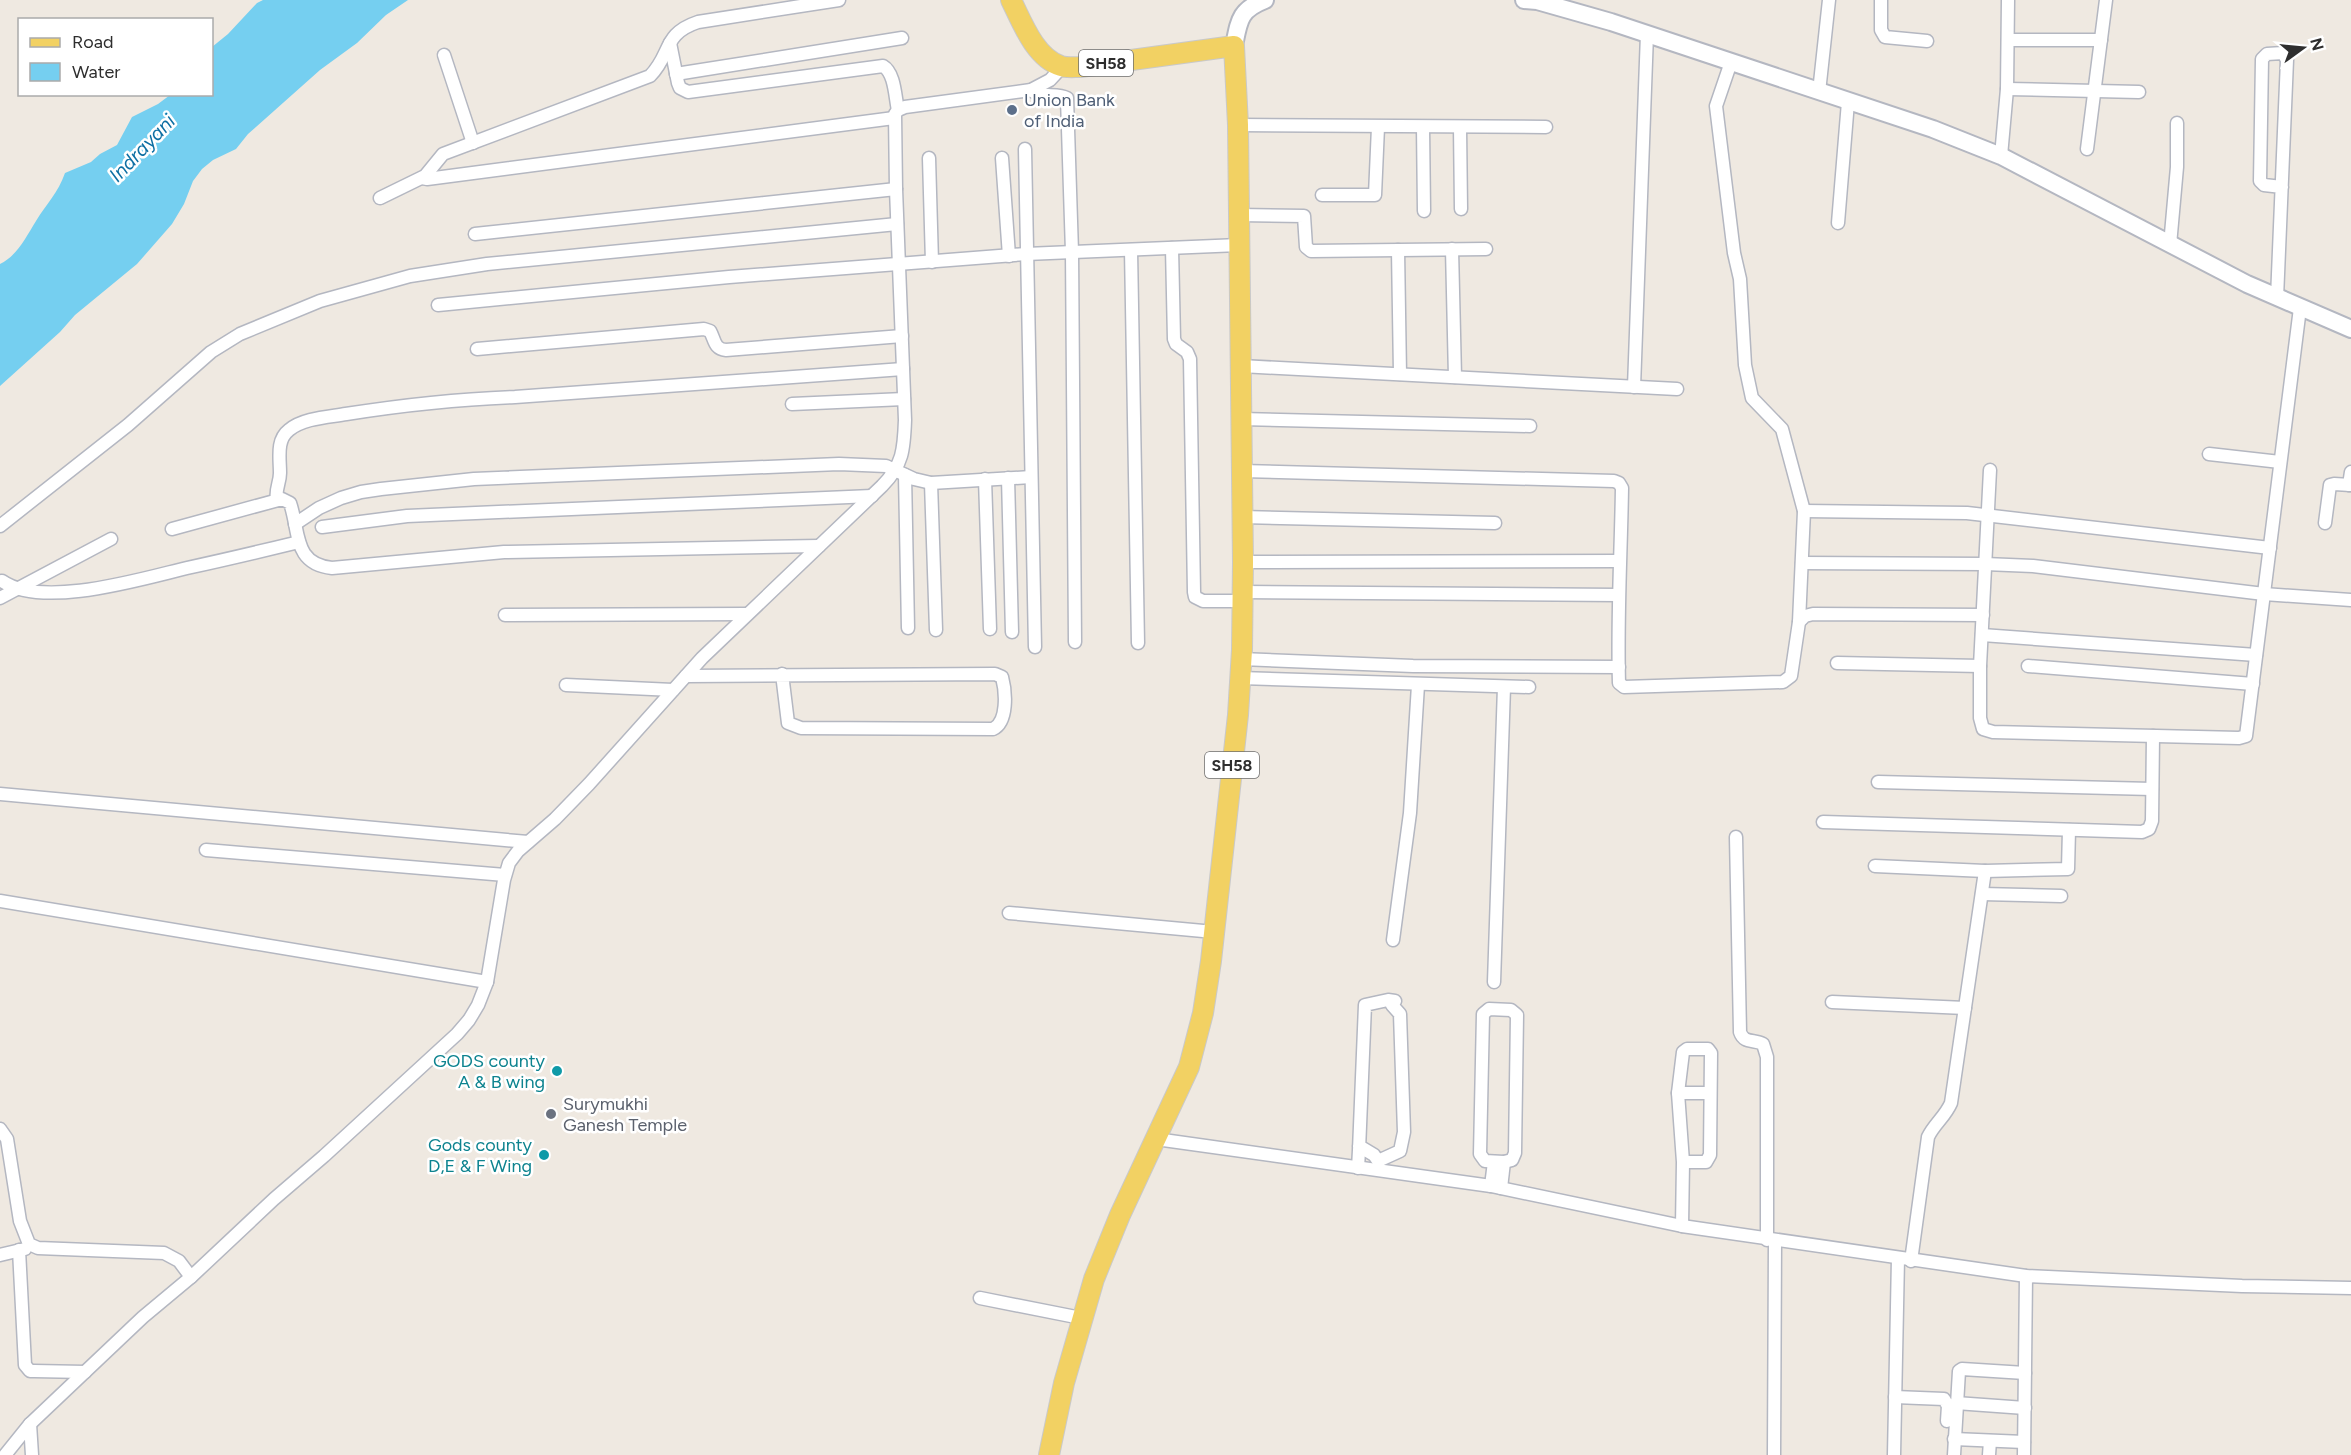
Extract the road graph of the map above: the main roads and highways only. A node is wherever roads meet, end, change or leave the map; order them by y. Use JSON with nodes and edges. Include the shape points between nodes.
{"nodes":[{"id":1,"x":1011,"y":0,"type":"edge"},
{"id":2,"x":1265,"y":0,"type":"edge"},
{"id":3,"x":1534,"y":0,"type":"edge"},
{"id":4,"x":1234,"y":46,"type":"junction"},
{"id":5,"x":2351,"y":329,"type":"edge"},
{"id":6,"x":1049,"y":1455,"type":"edge"}],
"edges":[{"from":1,"to":4,"type":"main road","number":"SH58","via":[[1038,48],[1062,67]]},
{"from":2,"to":4,"type":"main road","via":[[1244,12]]},
{"from":3,"to":5,"type":"main road","via":[[1959,138],[2277,298]]},
{"from":4,"to":6,"type":"main road","number":"SH58","via":[[1243,597],[1241,669],[1214,932],[1203,1013],[1189,1067],[1104,1251],[1064,1383]]}]}
